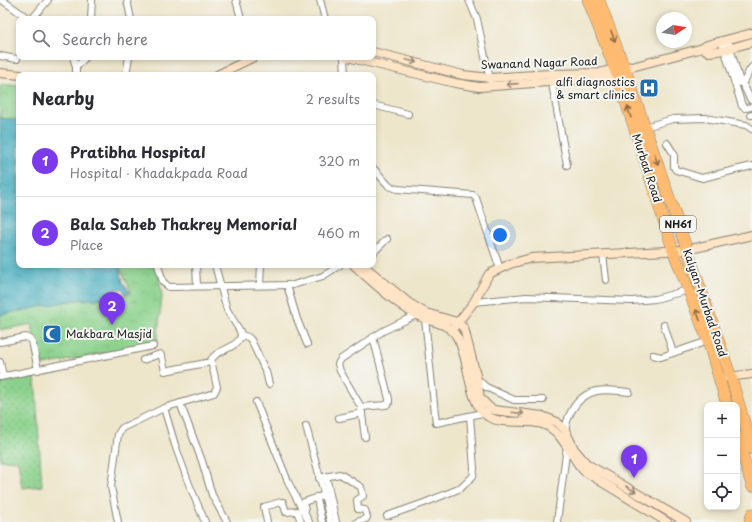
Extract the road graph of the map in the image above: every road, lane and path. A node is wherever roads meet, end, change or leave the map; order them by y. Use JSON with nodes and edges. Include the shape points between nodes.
{"nodes":[{"id":1,"x":2,"y":0,"type":"edge"},
{"id":2,"x":48,"y":0,"type":"edge"},
{"id":3,"x":92,"y":0,"type":"edge"},
{"id":4,"x":127,"y":0,"type":"edge"},
{"id":5,"x":236,"y":0,"type":"edge"},
{"id":6,"x":321,"y":0,"type":"edge"},
{"id":7,"x":468,"y":0,"type":"edge"},
{"id":8,"x":588,"y":0,"type":"edge"},
{"id":9,"x":599,"y":0,"type":"edge"},
{"id":10,"x":26,"y":16,"type":"edge"},
{"id":11,"x":34,"y":16,"type":"edge"},
{"id":12,"x":90,"y":16,"type":"edge"},
{"id":13,"x":130,"y":16,"type":"edge"},
{"id":14,"x":241,"y":16,"type":"edge"},
{"id":15,"x":324,"y":16,"type":"edge"},
{"id":16,"x":752,"y":33,"type":"edge"},
{"id":17,"x":752,"y":42,"type":"edge"},
{"id":18,"x":726,"y":45,"type":"junction"},
{"id":19,"x":376,"y":53,"type":"edge"},
{"id":20,"x":0,"y":56,"type":"edge"},
{"id":21,"x":16,"y":59,"type":"edge"},
{"id":22,"x":73,"y":60,"type":"edge"},
{"id":23,"x":83,"y":60,"type":"edge"},
{"id":24,"x":128,"y":60,"type":"edge"},
{"id":25,"x":240,"y":60,"type":"edge"},
{"id":26,"x":345,"y":60,"type":"edge"},
{"id":27,"x":358,"y":60,"type":"edge"},
{"id":28,"x":76,"y":67,"type":"junction"},
{"id":29,"x":752,"y":67,"type":"edge"},
{"id":30,"x":623,"y":71,"type":"junction"},
{"id":31,"x":76,"y":72,"type":"edge"},
{"id":32,"x":126,"y":72,"type":"edge"},
{"id":33,"x":230,"y":72,"type":"edge"},
{"id":34,"x":345,"y":72,"type":"edge"},
{"id":35,"x":0,"y":73,"type":"edge"},
{"id":36,"x":16,"y":75,"type":"edge"},
{"id":37,"x":463,"y":75,"type":"junction"},
{"id":38,"x":551,"y":78,"type":"junction"},
{"id":39,"x":490,"y":82,"type":"junction"},
{"id":40,"x":740,"y":82,"type":"junction"},
{"id":41,"x":461,"y":84,"type":"junction"},
{"id":42,"x":752,"y":100,"type":"edge"},
{"id":43,"x":376,"y":106,"type":"edge"},
{"id":44,"x":752,"y":107,"type":"edge"},
{"id":45,"x":408,"y":114,"type":"dead end"},
{"id":46,"x":738,"y":120,"type":"dead end"},
{"id":47,"x":752,"y":125,"type":"edge"},
{"id":48,"x":644,"y":127,"type":"junction"},
{"id":49,"x":752,"y":129,"type":"edge"},
{"id":50,"x":667,"y":143,"type":"dead end"},
{"id":51,"x":567,"y":165,"type":"dead end"},
{"id":52,"x":752,"y":166,"type":"edge"},
{"id":53,"x":376,"y":171,"type":"edge"},
{"id":54,"x":752,"y":234,"type":"edge"},
{"id":55,"x":387,"y":240,"type":"dead end"},
{"id":56,"x":376,"y":250,"type":"edge"},
{"id":57,"x":673,"y":250,"type":"junction"},
{"id":58,"x":686,"y":250,"type":"junction"},
{"id":59,"x":603,"y":254,"type":"junction"},
{"id":60,"x":159,"y":268,"type":"edge"},
{"id":61,"x":196,"y":268,"type":"edge"},
{"id":62,"x":216,"y":268,"type":"edge"},
{"id":63,"x":261,"y":268,"type":"edge"},
{"id":64,"x":335,"y":268,"type":"edge"},
{"id":65,"x":358,"y":268,"type":"edge"},
{"id":66,"x":366,"y":268,"type":"edge"},
{"id":67,"x":500,"y":269,"type":"junction"},
{"id":68,"x":606,"y":280,"type":"dead end"},
{"id":69,"x":380,"y":283,"type":"junction"},
{"id":70,"x":260,"y":285,"type":"junction"},
{"id":71,"x":287,"y":285,"type":"junction"},
{"id":72,"x":197,"y":286,"type":"junction"},
{"id":73,"x":220,"y":286,"type":"junction"},
{"id":74,"x":688,"y":290,"type":"junction"},
{"id":75,"x":474,"y":302,"type":"junction"},
{"id":76,"x":417,"y":312,"type":"junction"},
{"id":77,"x":426,"y":319,"type":"junction"},
{"id":78,"x":457,"y":322,"type":"junction"},
{"id":79,"x":664,"y":325,"type":"dead end"},
{"id":80,"x":452,"y":330,"type":"junction"},
{"id":81,"x":241,"y":335,"type":"junction"},
{"id":82,"x":373,"y":338,"type":"junction"},
{"id":83,"x":462,"y":339,"type":"junction"},
{"id":84,"x":708,"y":341,"type":"junction"},
{"id":85,"x":0,"y":342,"type":"edge"},
{"id":86,"x":307,"y":344,"type":"dead end"},
{"id":87,"x":153,"y":346,"type":"dead end"},
{"id":88,"x":673,"y":353,"type":"junction"},
{"id":89,"x":653,"y":355,"type":"dead end"},
{"id":90,"x":143,"y":360,"type":"dead end"},
{"id":91,"x":0,"y":362,"type":"edge"},
{"id":92,"x":211,"y":362,"type":"junction"},
{"id":93,"x":38,"y":370,"type":"junction"},
{"id":94,"x":752,"y":374,"type":"edge"},
{"id":95,"x":469,"y":376,"type":"junction"},
{"id":96,"x":731,"y":376,"type":"junction"},
{"id":97,"x":2,"y":377,"type":"edge"},
{"id":98,"x":719,"y":378,"type":"junction"},
{"id":99,"x":477,"y":379,"type":"junction"},
{"id":100,"x":269,"y":384,"type":"dead end"},
{"id":101,"x":629,"y":392,"type":"dead end"},
{"id":102,"x":543,"y":400,"type":"dead end"},
{"id":103,"x":256,"y":402,"type":"dead end"},
{"id":104,"x":726,"y":402,"type":"edge"},
{"id":105,"x":180,"y":403,"type":"junction"},
{"id":106,"x":164,"y":408,"type":"junction"},
{"id":107,"x":362,"y":410,"type":"junction"},
{"id":108,"x":494,"y":410,"type":"junction"},
{"id":109,"x":483,"y":413,"type":"junction"},
{"id":110,"x":470,"y":416,"type":"junction"},
{"id":111,"x":339,"y":418,"type":"dead end"},
{"id":112,"x":306,"y":426,"type":"dead end"},
{"id":113,"x":565,"y":430,"type":"junction"},
{"id":114,"x":365,"y":437,"type":"dead end"},
{"id":115,"x":738,"y":438,"type":"edge"},
{"id":116,"x":567,"y":448,"type":"junction"},
{"id":117,"x":752,"y":449,"type":"edge"},
{"id":118,"x":323,"y":477,"type":"junction"},
{"id":119,"x":611,"y":483,"type":"junction"},
{"id":120,"x":752,"y":486,"type":"edge"},
{"id":121,"x":328,"y":490,"type":"junction"},
{"id":122,"x":316,"y":497,"type":"junction"},
{"id":123,"x":752,"y":514,"type":"edge"},
{"id":124,"x":387,"y":516,"type":"dead end"},
{"id":125,"x":664,"y":520,"type":"edge"},
{"id":126,"x":118,"y":522,"type":"edge"},
{"id":127,"x":205,"y":522,"type":"edge"},
{"id":128,"x":227,"y":522,"type":"edge"},
{"id":129,"x":267,"y":522,"type":"edge"},
{"id":130,"x":301,"y":522,"type":"edge"},
{"id":131,"x":309,"y":522,"type":"edge"},
{"id":132,"x":312,"y":522,"type":"edge"},
{"id":133,"x":322,"y":522,"type":"edge"},
{"id":134,"x":330,"y":522,"type":"edge"},
{"id":135,"x":336,"y":522,"type":"edge"},
{"id":136,"x":357,"y":522,"type":"edge"},
{"id":137,"x":557,"y":522,"type":"edge"},
{"id":138,"x":685,"y":522,"type":"edge"},
{"id":139,"x":750,"y":522,"type":"edge"}],
"edges":[{"from":1,"to":10,"type":"street"},
{"from":2,"to":11,"type":"street"},
{"from":3,"to":12,"type":"street"},
{"from":4,"to":13,"type":"street"},
{"from":5,"to":14,"type":"street"},
{"from":6,"to":15,"type":"street"},
{"from":7,"to":39,"type":"street","via":[[477,19]]},
{"from":8,"to":30,"type":"highway","name":"Murbad Road","number":"NH61"},
{"from":9,"to":30,"type":"highway","name":"Kalyan-Murbad Road","number":"NH61","one_way":true},
{"from":16,"to":18,"type":"street"},
{"from":17,"to":18,"type":"street"},
{"from":18,"to":30,"type":"street","name":"Swanand Nagar Road","via":[[709,52],[703,48]]},
{"from":18,"to":40,"type":"street"},
{"from":18,"to":44,"type":"street","via":[[742,106]]},
{"from":19,"to":37,"type":"street","name":"Swanand Nagar Road","one_way":true},
{"from":20,"to":21,"type":"street"},
{"from":22,"to":28,"type":"street"},
{"from":23,"to":28,"type":"street"},
{"from":24,"to":32,"type":"street"},
{"from":25,"to":33,"type":"street"},
{"from":26,"to":34,"type":"street"},
{"from":27,"to":41,"type":"street","name":"Swanand Nagar Road"},
{"from":28,"to":31,"type":"street"},
{"from":29,"to":40,"type":"street","via":[[745,80]]},
{"from":30,"to":38,"type":"street","name":"Swanand Nagar Road"},
{"from":30,"to":48,"type":"highway","name":"Kalyan-Murbad Road","number":"NH61"},
{"from":57,"to":30,"type":"highway","name":"Murbad Road","number":"NH61","one_way":true},
{"from":35,"to":36,"type":"street"},
{"from":37,"to":39,"type":"street","name":"Swanand Nagar Road"},
{"from":37,"to":41,"type":"street"},
{"from":38,"to":39,"type":"street","name":"Swanand Nagar Road"},
{"from":38,"to":51,"type":"street"},
{"from":39,"to":41,"type":"street","name":"Swanand Nagar Road","via":[[479,87]]},
{"from":40,"to":42,"type":"street"},
{"from":43,"to":45,"type":"street"},
{"from":46,"to":47,"type":"street"},
{"from":48,"to":49,"type":"street","via":[[673,119],[705,118]]},
{"from":48,"to":58,"type":"highway","name":"Kalyan-Murbad Road","number":"NH61","one_way":true},
{"from":50,"to":52,"type":"street","via":[[674,154],[676,170],[702,178]]},
{"from":53,"to":67,"type":"street","via":[[389,186],[397,189],[473,195]]},
{"from":54,"to":58,"type":"street"},
{"from":55,"to":56,"type":"street"},
{"from":57,"to":58,"type":"street"},
{"from":57,"to":59,"type":"street"},
{"from":57,"to":74,"type":"highway","name":"Murbad Road","number":"NH61"},
{"from":58,"to":96,"type":"highway","name":"Kalyan-Murbad Road","number":"NH61"},
{"from":59,"to":67,"type":"street","via":[[531,258]]},
{"from":59,"to":68,"type":"street"},
{"from":60,"to":72,"type":"street","via":[[162,282],[166,286]]},
{"from":61,"to":72,"type":"street"},
{"from":62,"to":73,"type":"street"},
{"from":63,"to":70,"type":"street"},
{"from":64,"to":71,"type":"street","via":[[323,276]]},
{"from":65,"to":69,"type":"street"},
{"from":66,"to":69,"type":"street"},
{"from":67,"to":75,"type":"street","via":[[489,274]]},
{"from":69,"to":76,"type":"street"},
{"from":70,"to":71,"type":"street"},
{"from":70,"to":73,"type":"street"},
{"from":71,"to":86,"type":"street"},
{"from":72,"to":73,"type":"street"},
{"from":73,"to":81,"type":"street","via":[[227,310]]},
{"from":74,"to":75,"type":"street","via":[[655,299],[632,301],[526,297]]},
{"from":84,"to":74,"type":"highway","name":"Murbad Road","number":"NH61","one_way":true},
{"from":75,"to":78,"type":"street"},
{"from":76,"to":77,"type":"street"},
{"from":76,"to":78,"type":"street"},
{"from":76,"to":82,"type":"street"},
{"from":77,"to":80,"type":"street"},
{"from":77,"to":110,"type":"street","via":[[436,423]]},
{"from":78,"to":80,"type":"street"},
{"from":78,"to":83,"type":"street","via":[[464,328]]},
{"from":79,"to":88,"type":"street"},
{"from":80,"to":83,"type":"street"},
{"from":81,"to":92,"type":"street","via":[[240,340],[232,348],[216,354]]},
{"from":81,"to":100,"type":"street","via":[[251,340]]},
{"from":82,"to":107,"type":"street","via":[[389,403]]},
{"from":82,"to":107,"type":"street","via":[[341,359],[338,364]]},
{"from":83,"to":95,"type":"street"},
{"from":83,"to":99,"type":"street"},
{"from":84,"to":88,"type":"street"},
{"from":84,"to":98,"type":"highway","name":"Murbad Road","number":"NH61"},
{"from":85,"to":93,"type":"street","via":[[28,337],[32,341]]},
{"from":87,"to":93,"type":"street"},
{"from":88,"to":89,"type":"street","via":[[661,357]]},
{"from":90,"to":92,"type":"street","via":[[160,354],[165,371]]},
{"from":91,"to":97,"type":"street"},
{"from":92,"to":105,"type":"street","via":[[217,387],[214,393]]},
{"from":93,"to":97,"type":"street"},
{"from":94,"to":96,"type":"street"},
{"from":95,"to":99,"type":"street"},
{"from":95,"to":109,"type":"street","via":[[475,400]]},
{"from":96,"to":98,"type":"street"},
{"from":96,"to":117,"type":"highway","name":"Kalyan-Murbad Road","number":"NH61"},
{"from":98,"to":104,"type":"highway","name":"Murbad Road","number":"NH61"},
{"from":99,"to":102,"type":"street","via":[[486,388],[514,400]]},
{"from":99,"to":108,"type":"street","via":[[480,398]]},
{"from":101,"to":113,"type":"street","via":[[609,389],[592,391],[578,400]]},
{"from":103,"to":131,"type":"street","via":[[289,484]]},
{"from":105,"to":106,"type":"street"},
{"from":105,"to":128,"type":"street","via":[[212,495]]},
{"from":106,"to":126,"type":"street","via":[[127,424],[118,434],[111,487]]},
{"from":106,"to":127,"type":"street","via":[[187,478]]},
{"from":107,"to":111,"type":"street"},
{"from":107,"to":114,"type":"street"},
{"from":108,"to":109,"type":"street"},
{"from":108,"to":113,"type":"street","one_way":true,"via":[[542,416],[557,422]]},
{"from":109,"to":110,"type":"street"},
{"from":109,"to":116,"type":"street","via":[[497,420],[542,424],[558,436]]},
{"from":110,"to":124,"type":"street","via":[[473,476],[461,488]]},
{"from":112,"to":118,"type":"street"},
{"from":113,"to":116,"type":"street"},
{"from":113,"to":119,"type":"street","via":[[579,456]]},
{"from":115,"to":120,"type":"highway"},
{"from":116,"to":119,"type":"street","via":[[584,471]]},
{"from":116,"to":137,"type":"street"},
{"from":118,"to":121,"type":"street"},
{"from":118,"to":136,"type":"street","via":[[340,474],[360,487],[363,496],[357,500],[358,509],[365,510],[367,517]]},
{"from":119,"to":125,"type":"street"},
{"from":119,"to":138,"type":"street","one_way":true},
{"from":121,"to":122,"type":"street"},
{"from":121,"to":134,"type":"street"},
{"from":121,"to":135,"type":"street"},
{"from":122,"to":132,"type":"street","via":[[303,503]]},
{"from":122,"to":133,"type":"street"},
{"from":123,"to":139,"type":"highway"},
{"from":129,"to":130,"type":"street","via":[[264,506],[281,502],[286,512],[296,510]]}]}
